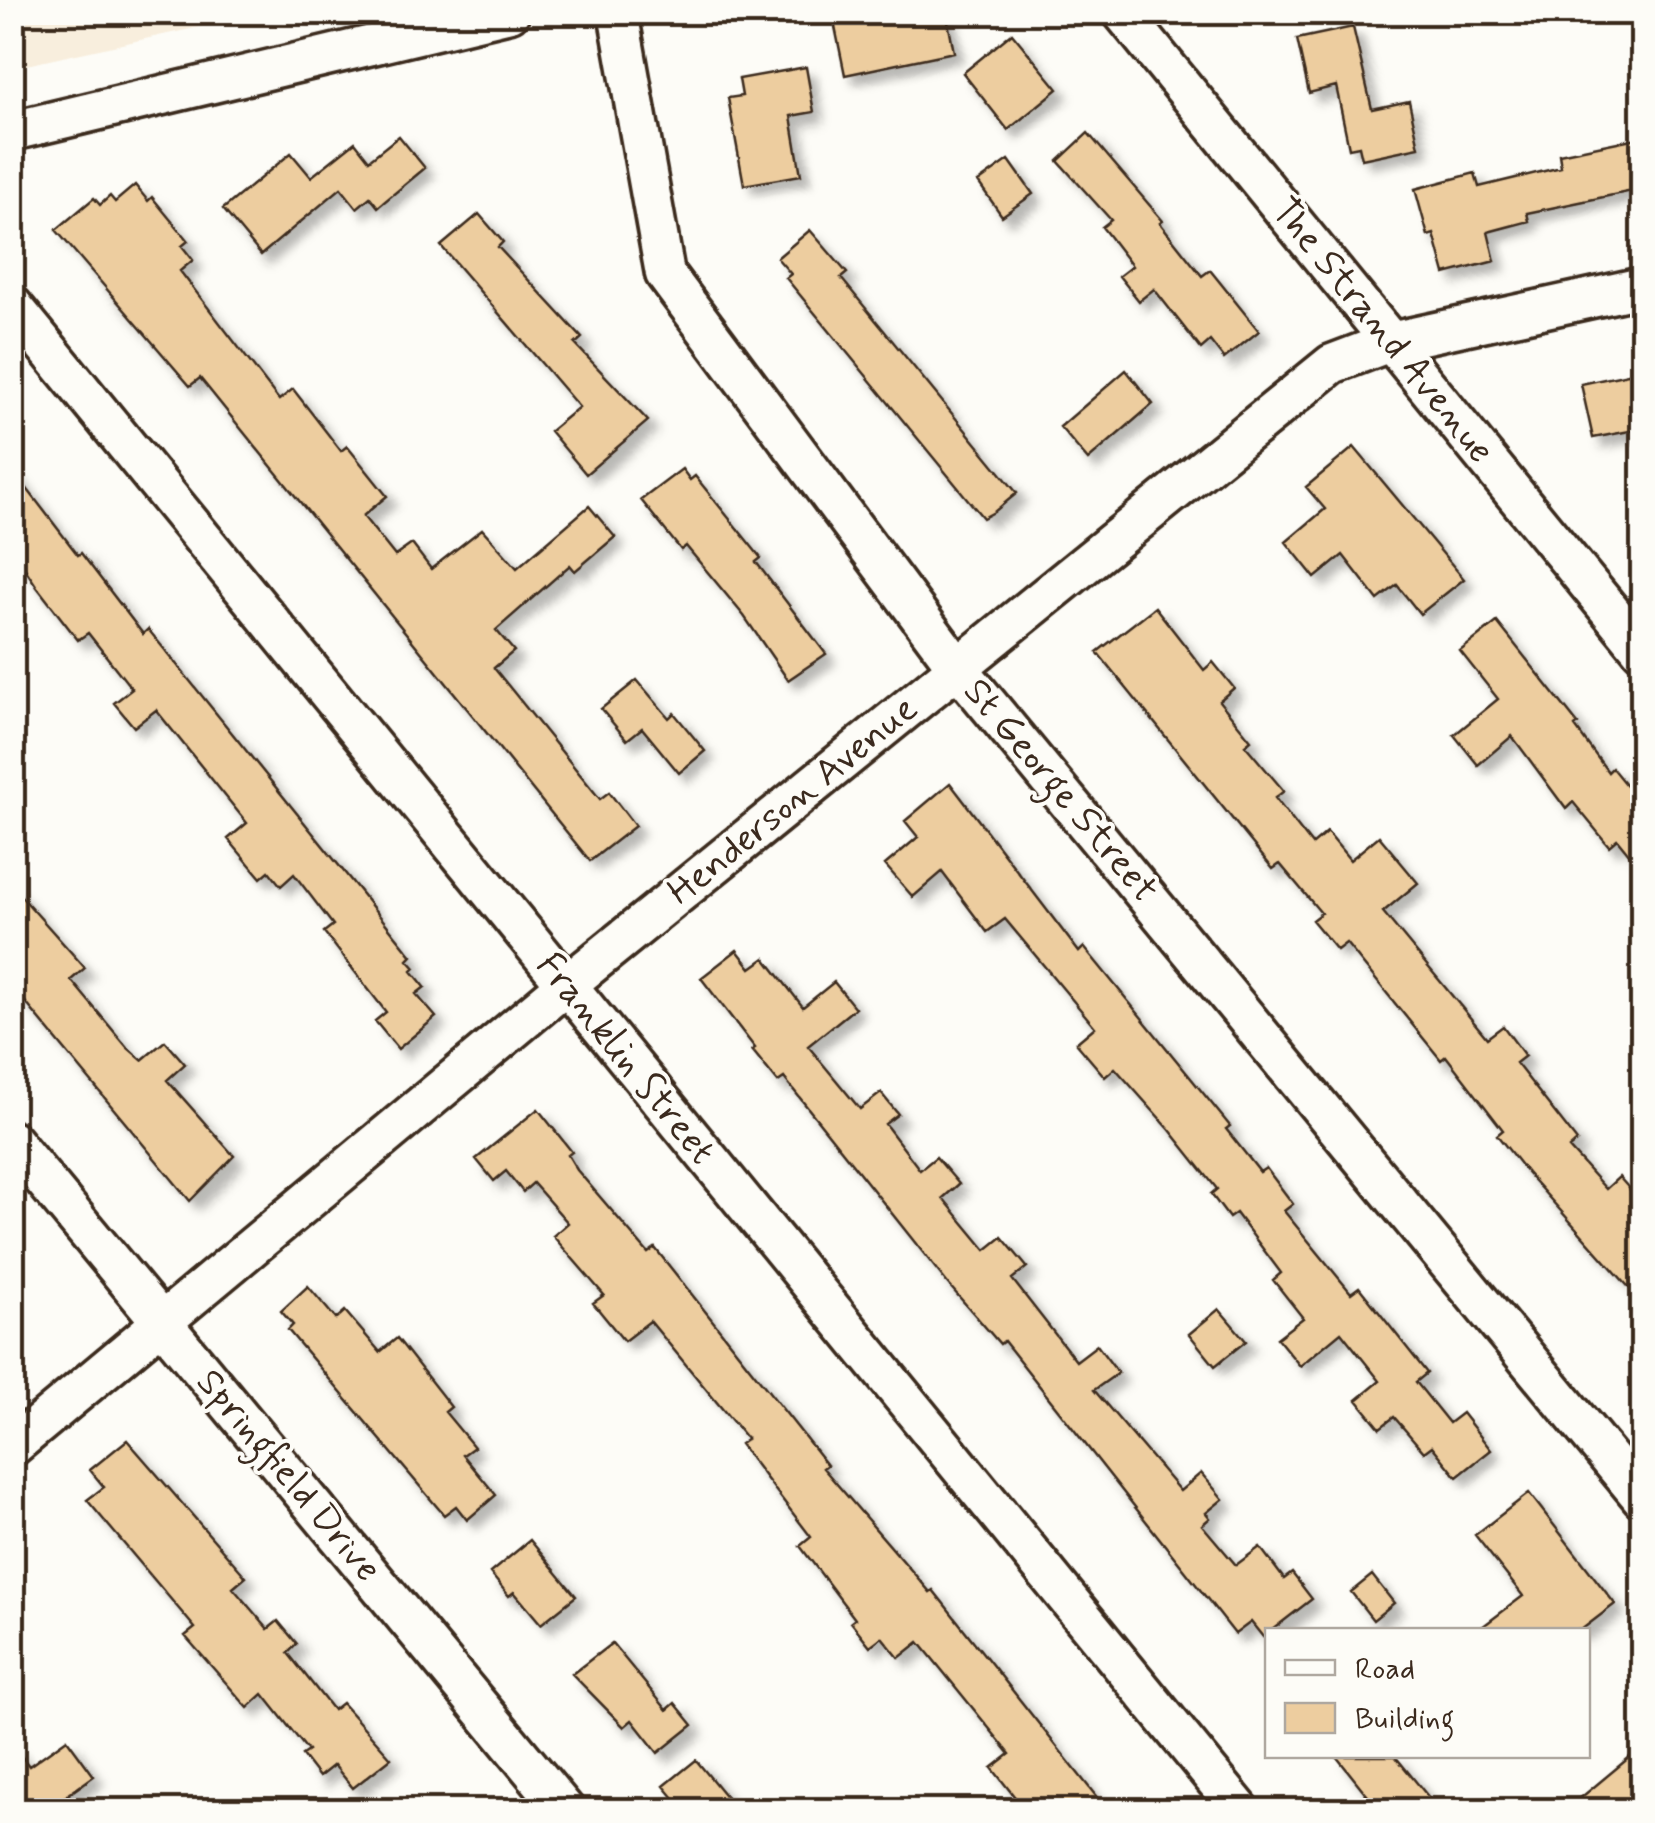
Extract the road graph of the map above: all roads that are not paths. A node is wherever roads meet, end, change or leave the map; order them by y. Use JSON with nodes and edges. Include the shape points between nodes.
{"nodes":[{"id":1,"x":510,"y":12,"type":"edge"},
{"id":2,"x":618,"y":12,"type":"edge"},
{"id":3,"x":1122,"y":12,"type":"edge"},
{"id":4,"x":12,"y":131,"type":"edge"},
{"id":5,"x":1642,"y":287,"type":"edge"},
{"id":6,"x":12,"y":305,"type":"edge"},
{"id":7,"x":1390,"y":342,"type":"junction"},
{"id":8,"x":1642,"y":650,"type":"edge"},
{"id":9,"x":958,"y":668,"type":"junction"},
{"id":10,"x":565,"y":986,"type":"junction"},
{"id":11,"x":12,"y":1141,"type":"edge"},
{"id":12,"x":162,"y":1324,"type":"junction"},
{"id":13,"x":12,"y":1447,"type":"edge"},
{"id":14,"x":1642,"y":1498,"type":"edge"},
{"id":15,"x":565,"y":1810,"type":"edge"},
{"id":16,"x":1240,"y":1810,"type":"edge"}],
"edges":[{"from":1,"to":4,"type":"street"},
{"from":2,"to":9,"type":"street","name":"St George Street","via":[[666,274]]},
{"from":3,"to":7,"type":"street","name":"The Strand Avenue"},
{"from":5,"to":7,"type":"street","name":"Henderson Avenue"},
{"from":6,"to":10,"type":"street","name":"Franklin Street"},
{"from":7,"to":8,"type":"street","name":"The Strand Avenue"},
{"from":7,"to":9,"type":"street","name":"Henderson Avenue","via":[[1332,364]]},
{"from":9,"to":10,"type":"street","name":"Henderson Avenue"},
{"from":9,"to":14,"type":"street","name":"St George Street"},
{"from":10,"to":12,"type":"street","name":"Henderson Avenue"},
{"from":10,"to":16,"type":"street","name":"Franklin Street"},
{"from":11,"to":12,"type":"street","name":"Springfield Drive"},
{"from":12,"to":13,"type":"street","name":"Henderson Avenue"},
{"from":12,"to":15,"type":"street","name":"Springfield Drive"}]}
